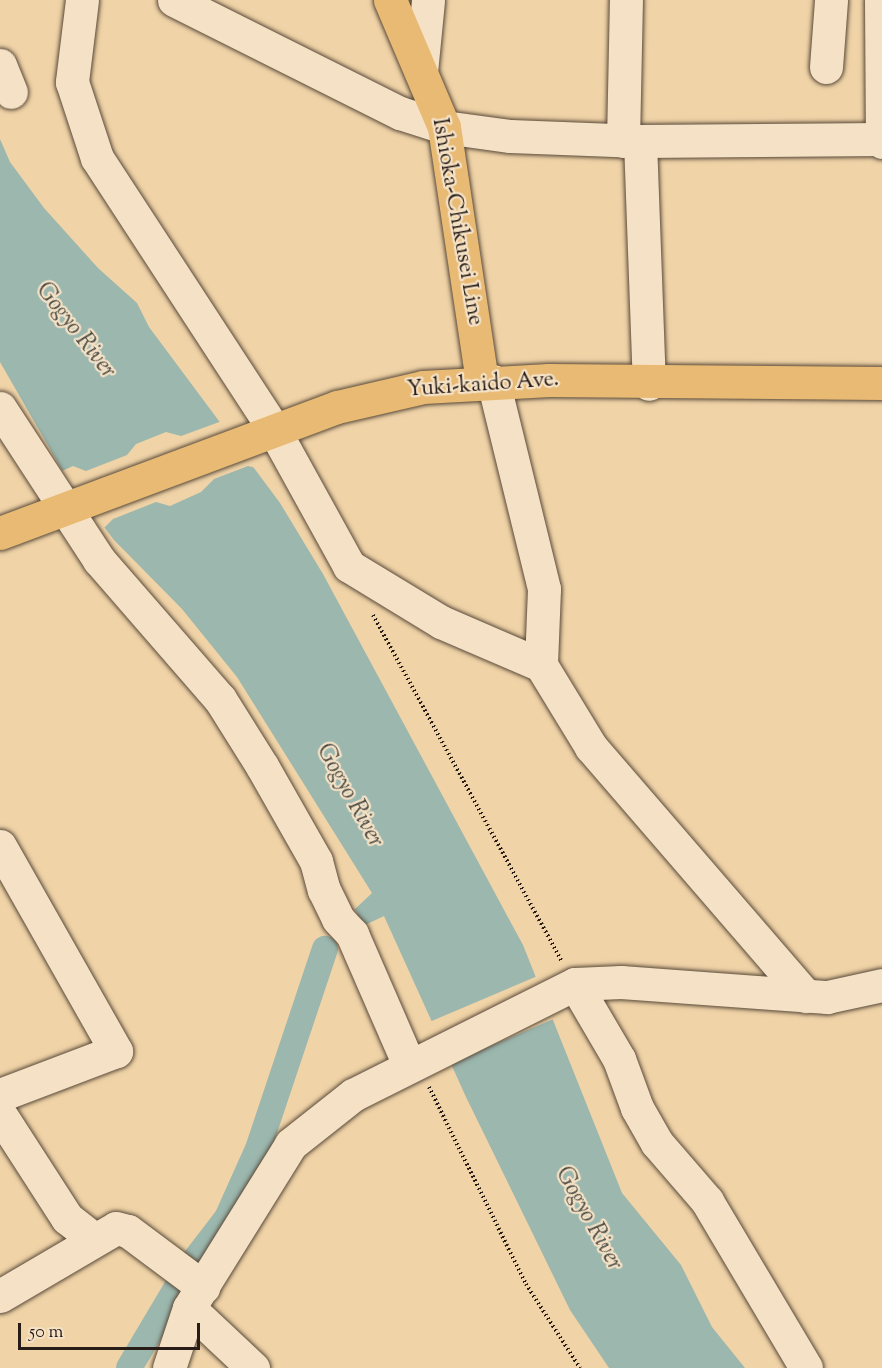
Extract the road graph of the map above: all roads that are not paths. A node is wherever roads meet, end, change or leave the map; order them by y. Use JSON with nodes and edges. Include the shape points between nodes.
{"nodes":[{"id":1,"x":82,"y":0,"type":"edge"},
{"id":2,"x":174,"y":0,"type":"edge"},
{"id":3,"x":390,"y":0,"type":"edge"},
{"id":4,"x":428,"y":0,"type":"edge"},
{"id":5,"x":626,"y":0,"type":"edge"},
{"id":6,"x":831,"y":0,"type":"edge"},
{"id":7,"x":881,"y":0,"type":"edge"},
{"id":8,"x":826,"y":67,"type":"dead end"},
{"id":9,"x":421,"y":72,"type":"junction"},
{"id":10,"x":444,"y":128,"type":"junction"},
{"id":11,"x":882,"y":140,"type":"edge"},
{"id":12,"x":631,"y":141,"type":"junction"},
{"id":13,"x":488,"y":381,"type":"junction"},
{"id":14,"x":882,"y":383,"type":"edge"},
{"id":15,"x":649,"y":384,"type":"junction"},
{"id":16,"x":0,"y":408,"type":"edge"},
{"id":17,"x":269,"y":432,"type":"junction"},
{"id":18,"x":70,"y":506,"type":"junction"},
{"id":19,"x":0,"y":533,"type":"edge"},
{"id":20,"x":541,"y":665,"type":"junction"},
{"id":21,"x":0,"y":846,"type":"edge"},
{"id":22,"x":882,"y":985,"type":"edge"},
{"id":23,"x":570,"y":986,"type":"junction"},
{"id":24,"x":806,"y":996,"type":"junction"},
{"id":25,"x":417,"y":1061,"type":"junction"},
{"id":26,"x":0,"y":1095,"type":"edge"},
{"id":27,"x":0,"y":1114,"type":"edge"},
{"id":28,"x":94,"y":1239,"type":"junction"},
{"id":29,"x":0,"y":1296,"type":"edge"},
{"id":30,"x":196,"y":1298,"type":"junction"},
{"id":31,"x":170,"y":1368,"type":"edge"},
{"id":32,"x":253,"y":1368,"type":"edge"},
{"id":33,"x":806,"y":1368,"type":"edge"}],
"edges":[{"from":1,"to":17,"type":"street","via":[[72,82],[97,158]]},
{"from":2,"to":10,"type":"street","via":[[400,113]]},
{"from":3,"to":9,"type":"main road","name":"Ishioka-Chikusei Line"},
{"from":4,"to":9,"type":"street"},
{"from":5,"to":12,"type":"street"},
{"from":6,"to":8,"type":"street"},
{"from":7,"to":11,"type":"street"},
{"from":9,"to":10,"type":"main road","name":"Ishioka-Chikusei Line"},
{"from":10,"to":12,"type":"street","via":[[510,136]]},
{"from":10,"to":13,"type":"main road","name":"Ishioka-Chikusei Line"},
{"from":11,"to":12,"type":"street"},
{"from":12,"to":15,"type":"street"},
{"from":13,"to":15,"type":"main road","name":"Yuki-kaido Ave."},
{"from":13,"to":17,"type":"main road","name":"Yuki-kaido Ave.","via":[[381,395]]},
{"from":13,"to":20,"type":"street","via":[[544,589]]},
{"from":14,"to":15,"type":"main road","name":"Yuki-kaido Ave."},
{"from":16,"to":18,"type":"street"},
{"from":17,"to":18,"type":"main road","name":"Yuki-kaido Ave."},
{"from":17,"to":20,"type":"street","via":[[349,566],[441,622]]},
{"from":18,"to":19,"type":"main road","name":"Yuki-kaido Ave."},
{"from":18,"to":25,"type":"street","via":[[99,560],[220,699],[262,766],[316,861],[338,919],[352,934]]},
{"from":20,"to":24,"type":"street","via":[[591,747]]},
{"from":21,"to":26,"type":"street","via":[[116,1051]]},
{"from":22,"to":24,"type":"street","via":[[827,997]]},
{"from":23,"to":24,"type":"street","via":[[621,982]]},
{"from":23,"to":25,"type":"street"},
{"from":23,"to":33,"type":"street","via":[[619,1059],[637,1108],[657,1143],[707,1201]]},
{"from":25,"to":30,"type":"street","via":[[353,1095],[291,1144]]},
{"from":27,"to":28,"type":"street","via":[[67,1218]]},
{"from":28,"to":29,"type":"street"},
{"from":28,"to":30,"type":"street","via":[[116,1228],[128,1231]]},
{"from":30,"to":31,"type":"street"},
{"from":30,"to":32,"type":"street"}]}
